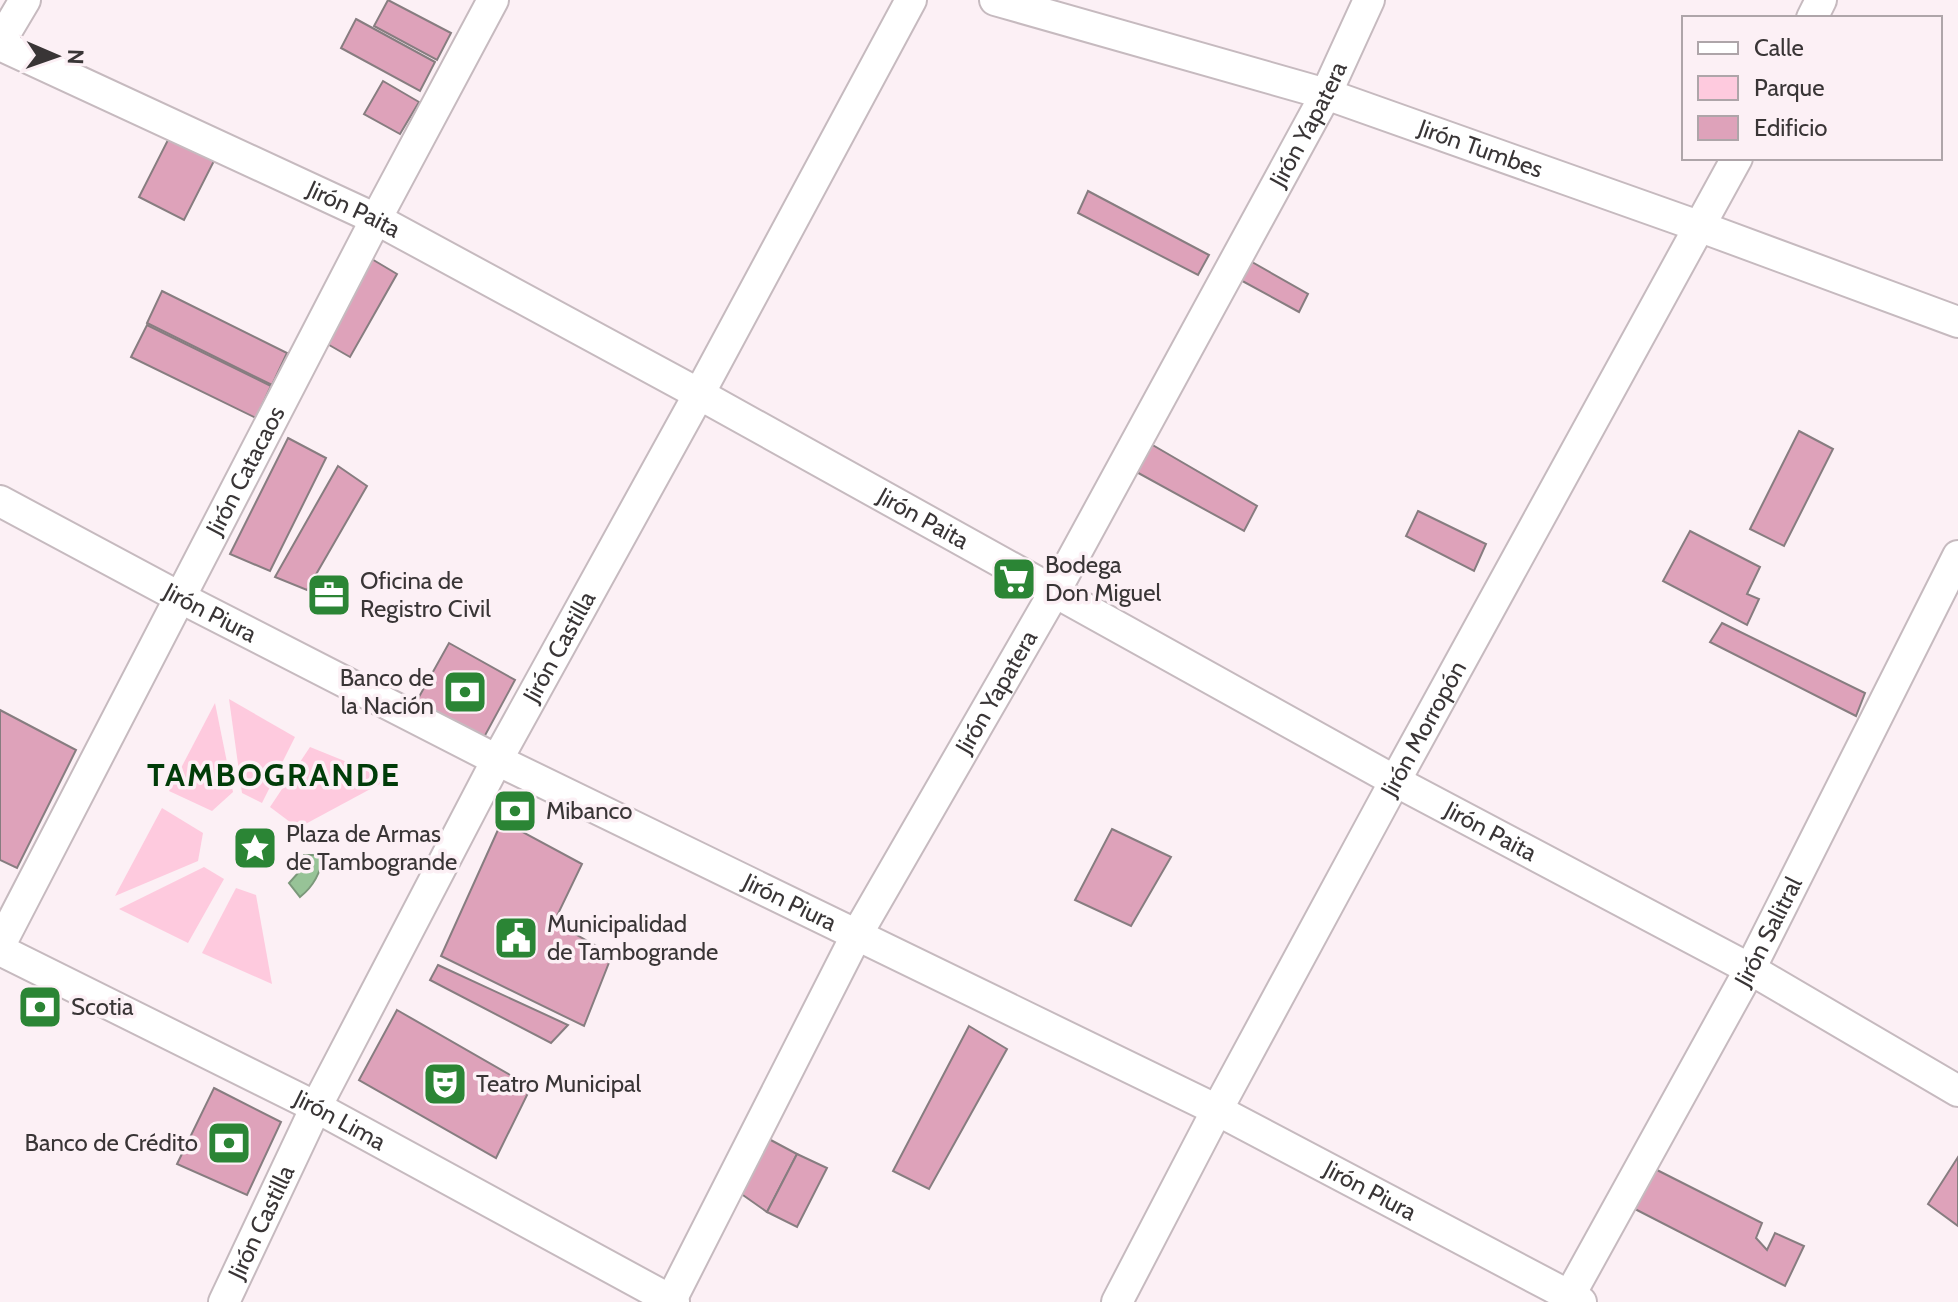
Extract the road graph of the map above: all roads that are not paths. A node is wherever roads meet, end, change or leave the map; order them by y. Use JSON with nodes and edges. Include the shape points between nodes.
{"nodes":[{"id":1,"x":25,"y":0,"type":"edge"},
{"id":2,"x":493,"y":0,"type":"edge"},
{"id":3,"x":911,"y":0,"type":"edge"},
{"id":4,"x":995,"y":0,"type":"edge"},
{"id":5,"x":1369,"y":0,"type":"edge"},
{"id":6,"x":0,"y":43,"type":"edge"},
{"id":7,"x":1326,"y":94,"type":"junction"},
{"id":8,"x":1736,"y":160,"type":"edge"},
{"id":9,"x":376,"y":219,"type":"junction"},
{"id":10,"x":1701,"y":227,"type":"junction"},
{"id":11,"x":1958,"y":322,"type":"edge"},
{"id":12,"x":699,"y":394,"type":"junction"},
{"id":13,"x":0,"y":501,"type":"edge"},
{"id":14,"x":1958,"y":556,"type":"edge"},
{"id":15,"x":1055,"y":591,"type":"junction"},
{"id":16,"x":181,"y":598,"type":"junction"},
{"id":17,"x":497,"y":760,"type":"junction"},
{"id":18,"x":1395,"y":781,"type":"junction"},
{"id":19,"x":856,"y":936,"type":"junction"},
{"id":20,"x":0,"y":948,"type":"edge"},
{"id":21,"x":1750,"y":969,"type":"junction"},
{"id":22,"x":1958,"y":1091,"type":"edge"},
{"id":23,"x":316,"y":1107,"type":"junction"},
{"id":24,"x":1217,"y":1110,"type":"junction"},
{"id":25,"x":1572,"y":1300,"type":"edge"},
{"id":26,"x":224,"y":1302,"type":"edge"},
{"id":27,"x":672,"y":1302,"type":"edge"},
{"id":28,"x":1117,"y":1302,"type":"edge"}],
"edges":[{"from":1,"to":6,"type":"street"},
{"from":2,"to":9,"type":"street","name":"Jirón Catacaos"},
{"from":3,"to":12,"type":"street","name":"Jirón Castilla"},
{"from":4,"to":7,"type":"street","name":"Jirón Tumbes"},
{"from":5,"to":7,"type":"street","name":"Jirón Yapatera"},
{"from":6,"to":9,"type":"street","name":"Jirón Paita"},
{"from":7,"to":10,"type":"street","name":"Jirón Tumbes"},
{"from":7,"to":15,"type":"street","name":"Jirón Yapatera"},
{"from":8,"to":10,"type":"street","name":"Jirón Morropón"},
{"from":9,"to":12,"type":"street","name":"Jirón Paita"},
{"from":9,"to":16,"type":"street","name":"Jirón Catacaos"},
{"from":10,"to":11,"type":"street","name":"Jirón Tumbes"},
{"from":10,"to":18,"type":"street","name":"Jirón Morropón"},
{"from":12,"to":15,"type":"street","name":"Jirón Paita"},
{"from":12,"to":17,"type":"street","name":"Jirón Castilla"},
{"from":13,"to":16,"type":"street","name":"Jirón Piura"},
{"from":14,"to":21,"type":"street","name":"Jirón Salitral"},
{"from":15,"to":18,"type":"street","name":"Jirón Paita"},
{"from":15,"to":19,"type":"street","name":"Jirón Yapatera"},
{"from":16,"to":17,"type":"street","name":"Jirón Piura"},
{"from":16,"to":20,"type":"street","name":"Jirón Catacaos"},
{"from":17,"to":19,"type":"street","name":"Jirón Piura"},
{"from":17,"to":23,"type":"street","name":"Jirón Castilla"},
{"from":18,"to":21,"type":"street","name":"Jirón Paita"},
{"from":18,"to":24,"type":"street","name":"Jirón Morropón"},
{"from":19,"to":24,"type":"street","name":"Jirón Piura"},
{"from":19,"to":27,"type":"street","name":"Jirón Yapatera"},
{"from":20,"to":23,"type":"street","name":"Jirón Lima"},
{"from":21,"to":22,"type":"street","name":"Jirón Paita"},
{"from":21,"to":25,"type":"street","name":"Jirón Salitral"},
{"from":23,"to":26,"type":"street","name":"Jirón Castilla"},
{"from":23,"to":27,"type":"street","name":"Jirón Lima"},
{"from":24,"to":25,"type":"street","name":"Jirón Piura"},
{"from":24,"to":28,"type":"street","name":"Jirón Morropón"}]}
